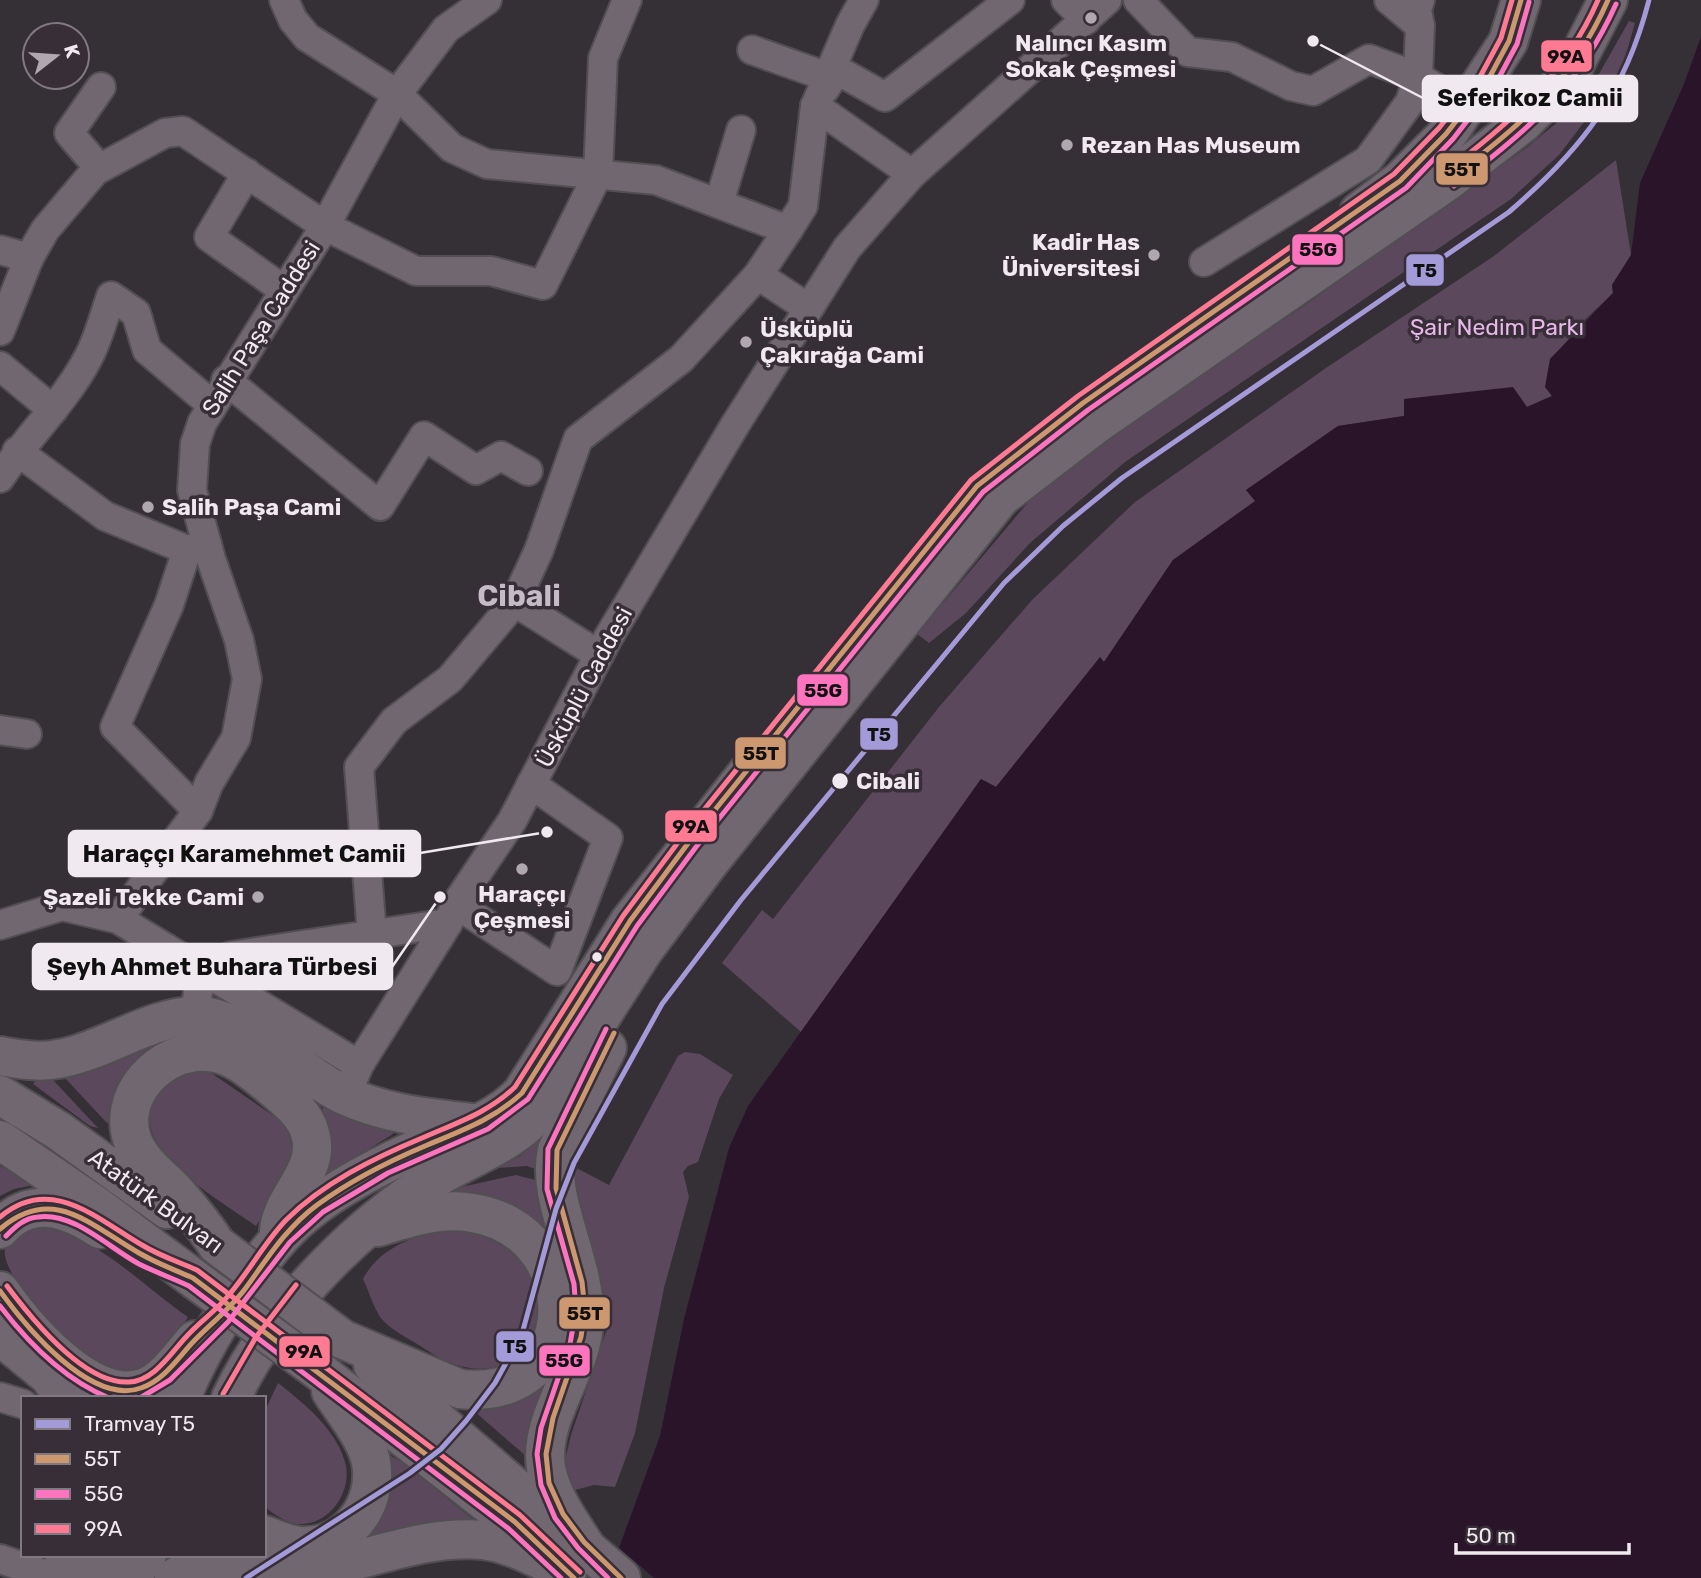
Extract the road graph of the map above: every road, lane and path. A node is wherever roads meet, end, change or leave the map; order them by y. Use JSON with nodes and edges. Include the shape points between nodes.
{"nodes":[{"id":1,"x":284,"y":0,"type":"edge"},
{"id":2,"x":487,"y":0,"type":"edge"},
{"id":3,"x":627,"y":0,"type":"edge"},
{"id":4,"x":864,"y":0,"type":"edge"},
{"id":5,"x":1066,"y":0,"type":"edge"},
{"id":6,"x":1107,"y":0,"type":"edge"},
{"id":7,"x":1138,"y":0,"type":"edge"},
{"id":8,"x":1389,"y":0,"type":"edge"},
{"id":9,"x":1521,"y":0,"type":"edge"},
{"id":10,"x":1608,"y":0,"type":"edge"},
{"id":11,"x":1003,"y":2,"type":"edge"},
{"id":12,"x":1420,"y":13,"type":"edge"},
{"id":13,"x":1086,"y":19,"type":"junction"},
{"id":14,"x":752,"y":50,"type":"dead end"},
{"id":15,"x":828,"y":77,"type":"junction"},
{"id":16,"x":1418,"y":77,"type":"junction"},
{"id":17,"x":101,"y":87,"type":"dead end"},
{"id":18,"x":397,"y":94,"type":"junction"},
{"id":19,"x":815,"y":106,"type":"junction"},
{"id":20,"x":1468,"y":107,"type":"junction"},
{"id":21,"x":741,"y":130,"type":"dead end"},
{"id":22,"x":99,"y":168,"type":"junction"},
{"id":23,"x":247,"y":173,"type":"junction"},
{"id":24,"x":598,"y":174,"type":"junction"},
{"id":25,"x":912,"y":174,"type":"junction"},
{"id":26,"x":719,"y":203,"type":"junction"},
{"id":27,"x":325,"y":226,"type":"junction"},
{"id":28,"x":788,"y":230,"type":"junction"},
{"id":29,"x":0,"y":250,"type":"edge"},
{"id":30,"x":29,"y":258,"type":"junction"},
{"id":31,"x":1204,"y":262,"type":"dead end"},
{"id":32,"x":758,"y":275,"type":"junction"},
{"id":33,"x":284,"y":290,"type":"junction"},
{"id":34,"x":808,"y":307,"type":"junction"},
{"id":35,"x":0,"y":331,"type":"edge"},
{"id":36,"x":0,"y":366,"type":"edge"},
{"id":37,"x":226,"y":380,"type":"junction"},
{"id":38,"x":211,"y":404,"type":"junction"},
{"id":39,"x":53,"y":410,"type":"junction"},
{"id":40,"x":17,"y":451,"type":"junction"},
{"id":41,"x":528,"y":471,"type":"dead end"},
{"id":42,"x":0,"y":478,"type":"edge"},
{"id":43,"x":197,"y":547,"type":"junction"},
{"id":44,"x":515,"y":602,"type":"junction"},
{"id":45,"x":599,"y":655,"type":"junction"},
{"id":46,"x":531,"y":785,"type":"junction"},
{"id":47,"x":198,"y":811,"type":"junction"},
{"id":48,"x":452,"y":913,"type":"junction"},
{"id":49,"x":118,"y":919,"type":"junction"},
{"id":50,"x":0,"y":925,"type":"edge"},
{"id":51,"x":372,"y":935,"type":"junction"},
{"id":52,"x":643,"y":951,"type":"junction"},
{"id":53,"x":202,"y":969,"type":"junction"},
{"id":54,"x":194,"y":1016,"type":"junction"},
{"id":55,"x":0,"y":1056,"type":"edge"},
{"id":56,"x":353,"y":1081,"type":"junction"},
{"id":57,"x":0,"y":1096,"type":"edge"},
{"id":58,"x":479,"y":1124,"type":"junction"},
{"id":59,"x":0,"y":1140,"type":"edge"},
{"id":60,"x":0,"y":1229,"type":"edge"},
{"id":61,"x":369,"y":1229,"type":"junction"},
{"id":62,"x":278,"y":1241,"type":"junction"},
{"id":63,"x":217,"y":1245,"type":"junction"},
{"id":64,"x":193,"y":1278,"type":"junction"},
{"id":65,"x":0,"y":1291,"type":"edge"},
{"id":66,"x":226,"y":1313,"type":"junction"},
{"id":67,"x":0,"y":1336,"type":"edge"},
{"id":68,"x":342,"y":1339,"type":"junction"},
{"id":69,"x":319,"y":1371,"type":"junction"},
{"id":70,"x":247,"y":1380,"type":"edge"},
{"id":71,"x":63,"y":1396,"type":"edge"},
{"id":72,"x":182,"y":1396,"type":"edge"},
{"id":73,"x":232,"y":1396,"type":"edge"},
{"id":74,"x":0,"y":1397,"type":"edge"},
{"id":75,"x":21,"y":1403,"type":"edge"},
{"id":76,"x":266,"y":1536,"type":"edge"},
{"id":77,"x":67,"y":1557,"type":"edge"},
{"id":78,"x":107,"y":1557,"type":"edge"},
{"id":79,"x":146,"y":1557,"type":"edge"},
{"id":80,"x":0,"y":1559,"type":"edge"},
{"id":81,"x":576,"y":1566,"type":"edge"},
{"id":82,"x":57,"y":1578,"type":"edge"},
{"id":83,"x":91,"y":1578,"type":"edge"},
{"id":84,"x":130,"y":1578,"type":"edge"},
{"id":85,"x":174,"y":1578,"type":"edge"},
{"id":86,"x":621,"y":1578,"type":"edge"}],
"edges":[{"from":1,"to":18,"type":"street","via":[[307,37]]},
{"from":2,"to":18,"type":"street","name":"Salih Paşa Caddesi","via":[[446,29]]},
{"from":3,"to":24,"type":"street","via":[[603,58]]},
{"from":4,"to":15,"type":"street"},
{"from":5,"to":13,"type":"street"},
{"from":6,"to":13,"type":"street","name":"Üsküplü Caddesi"},
{"from":7,"to":16,"type":"street","via":[[1188,52],[1232,57],[1291,86],[1312,91],[1369,59]]},
{"from":8,"to":12,"type":"street"},
{"from":9,"to":20,"type":"main road","via":[[1508,42]]},
{"from":10,"to":52,"type":"main road","via":[[1575,64],[1523,123],[1449,180],[1067,444],[1001,497]]},
{"from":11,"to":19,"type":"street","via":[[885,97],[836,70]]},
{"from":12,"to":16,"type":"street"},
{"from":13,"to":25,"type":"street","name":"Üsküplü Caddesi"},
{"from":14,"to":15,"type":"street"},
{"from":15,"to":19,"type":"street"},
{"from":16,"to":20,"type":"street"},
{"from":16,"to":31,"type":"street","via":[[1410,102],[1368,160]]},
{"from":17,"to":22,"type":"street","via":[[69,133]]},
{"from":18,"to":24,"type":"street","via":[[452,149],[487,164]]},
{"from":18,"to":27,"type":"street","name":"Salih Paşa Caddesi"},
{"from":19,"to":25,"type":"street"},
{"from":19,"to":28,"type":"street","via":[[803,206]]},
{"from":20,"to":58,"type":"main road","via":[[1451,131],[1384,194],[1114,381],[977,486],[630,921],[522,1093]]},
{"from":21,"to":26,"type":"street"},
{"from":22,"to":23,"type":"street","via":[[166,133],[183,131]]},
{"from":22,"to":30,"type":"street","via":[[45,230]]},
{"from":23,"to":27,"type":"street"},
{"from":23,"to":33,"type":"street","via":[[209,237]]},
{"from":24,"to":26,"type":"street","via":[[656,180]]},
{"from":24,"to":27,"type":"street","via":[[542,285],[491,271],[416,271]]},
{"from":25,"to":34,"type":"street","name":"Üsküplü Caddesi","via":[[847,248]]},
{"from":26,"to":28,"type":"street"},
{"from":27,"to":33,"type":"street","name":"Salih Paşa Caddesi"},
{"from":28,"to":32,"type":"street"},
{"from":29,"to":30,"type":"street"},
{"from":30,"to":35,"type":"street"},
{"from":32,"to":34,"type":"street"},
{"from":32,"to":44,"type":"street","via":[[681,359],[578,439]]},
{"from":33,"to":37,"type":"street","name":"Salih Paşa Caddesi"},
{"from":34,"to":45,"type":"street","name":"Üsküplü Caddesi"},
{"from":36,"to":39,"type":"street"},
{"from":37,"to":38,"type":"street","name":"Salih Paşa Caddesi"},
{"from":37,"to":41,"type":"street","via":[[380,506],[424,436],[476,470],[501,456]]},
{"from":38,"to":39,"type":"street","via":[[147,350],[136,313],[111,296],[89,357]]},
{"from":38,"to":43,"type":"street","name":"Salih Paşa Caddesi","via":[[195,444],[192,490]]},
{"from":39,"to":40,"type":"street"},
{"from":40,"to":42,"type":"street"},
{"from":40,"to":43,"type":"street","via":[[104,516]]},
{"from":43,"to":47,"type":"street","name":"Salih Paşa Caddesi","via":[[236,630],[247,679],[236,738]]},
{"from":43,"to":47,"type":"street","via":[[115,727]]},
{"from":44,"to":45,"type":"street"},
{"from":44,"to":51,"type":"street","via":[[450,679],[394,721],[359,767]]},
{"from":45,"to":46,"type":"street","name":"Üsküplü Caddesi"},
{"from":46,"to":48,"type":"street","name":"Üsküplü Caddesi"},
{"from":46,"to":48,"type":"street","via":[[608,838],[557,971]]},
{"from":47,"to":49,"type":"street","name":"Salih Paşa Caddesi"},
{"from":48,"to":51,"type":"street"},
{"from":48,"to":56,"type":"street","name":"Üsküplü Caddesi"},
{"from":49,"to":50,"type":"street","via":[[62,906]]},
{"from":49,"to":53,"type":"street"},
{"from":51,"to":53,"type":"street","via":[[231,956]]},
{"from":52,"to":61,"type":"main road","via":[[526,1128],[424,1185]]},
{"from":52,"to":81,"type":"main road","via":[[614,1034],[554,1164],[557,1194],[581,1276],[584,1327],[549,1432],[546,1465]]},
{"from":53,"to":54,"type":"street"},
{"from":53,"to":56,"type":"street"},
{"from":54,"to":55,"type":"main road","via":[[154,1025],[57,1060]]},
{"from":54,"to":56,"type":"main road","via":[[238,1028],[316,1081]]},
{"from":56,"to":58,"type":"main road","via":[[415,1116]]},
{"from":57,"to":63,"type":"main road","name":"Atatürk Bulvarı","via":[[59,1131]]},
{"from":58,"to":62,"type":"main road","via":[[368,1174],[305,1214]]},
{"from":59,"to":64,"type":"main road","name":"Atatürk Bulvarı"},
{"from":60,"to":64,"type":"main road","via":[[24,1209],[64,1210],[141,1255]]},
{"from":61,"to":68,"type":"main road","via":[[436,1213],[470,1212],[494,1218],[535,1248],[549,1268],[558,1292],[555,1335],[545,1356],[529,1372],[512,1383],[475,1391],[460,1389]]},
{"from":61,"to":70,"type":"main road","via":[[281,1316]]},
{"from":62,"to":63,"type":"main road","via":[[279,1223],[306,1176],[312,1151],[305,1120],[248,1068],[225,1055],[186,1052],[169,1059],[138,1088],[131,1108],[131,1129],[135,1146],[148,1164],[198,1216]]},
{"from":62,"to":66,"type":"main road"},
{"from":63,"to":68,"type":"main road","name":"Atatürk Bulvarı","bridge":true},
{"from":64,"to":69,"type":"main road","name":"Atatürk Bulvarı","bridge":true},
{"from":65,"to":66,"type":"main road","via":[[71,1366],[93,1382],[121,1392],[154,1382],[207,1326]]},
{"from":66,"to":72,"type":"main road"},
{"from":67,"to":71,"type":"main road","via":[[49,1376]]},
{"from":68,"to":81,"type":"main road"},
{"from":69,"to":76,"type":"main road","via":[[366,1447],[372,1485],[367,1505],[354,1524],[320,1544],[301,1546]]},
{"from":69,"to":81,"type":"main road","name":"Atatürk Bulvarı"},
{"from":70,"to":73,"type":"main road"},
{"from":74,"to":75,"type":"street"},
{"from":77,"to":82,"type":"main road"},
{"from":78,"to":83,"type":"main road"},
{"from":79,"to":84,"type":"main road"},
{"from":80,"to":82,"type":"street"},
{"from":81,"to":85,"type":"main road","via":[[501,1544],[460,1539],[319,1569],[192,1570]]},
{"from":81,"to":86,"type":"main road"}]}
